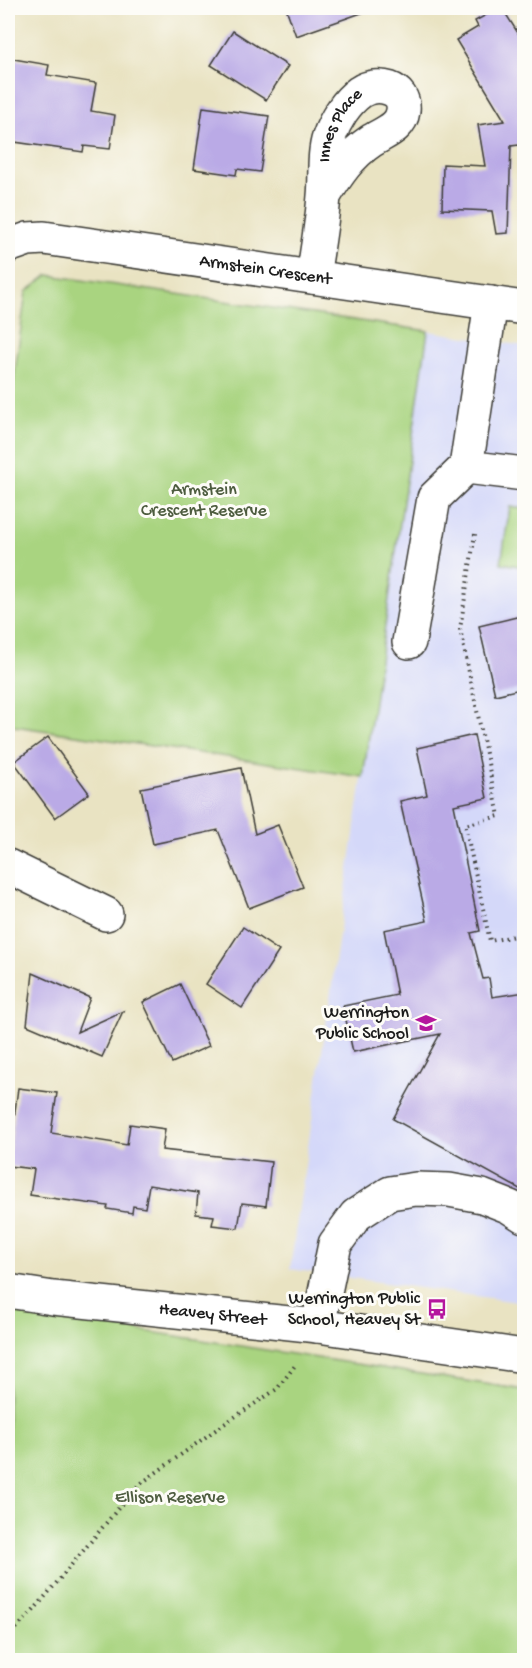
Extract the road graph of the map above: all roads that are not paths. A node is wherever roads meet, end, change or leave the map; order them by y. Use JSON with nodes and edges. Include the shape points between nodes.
{"nodes":[{"id":1,"x":324,"y":196,"type":"dead end"},
{"id":2,"x":8,"y":246,"type":"edge"},
{"id":3,"x":313,"y":278,"type":"junction"},
{"id":4,"x":490,"y":303,"type":"junction"},
{"id":5,"x":525,"y":308,"type":"edge"},
{"id":6,"x":466,"y":467,"type":"junction"},
{"id":7,"x":525,"y":474,"type":"edge"},
{"id":8,"x":409,"y":642,"type":"dead end"},
{"id":9,"x":8,"y":866,"type":"edge"},
{"id":10,"x":106,"y":914,"type":"dead end"},
{"id":11,"x":525,"y":1216,"type":"edge"},
{"id":12,"x":8,"y":1292,"type":"edge"},
{"id":13,"x":318,"y":1326,"type":"junction"},
{"id":14,"x":525,"y":1356,"type":"edge"}],
"edges":[{"from":1,"to":3,"type":"street"},
{"from":2,"to":3,"type":"street","name":"Armstein Crescent","via":[[44,238]]},
{"from":3,"to":4,"type":"street","name":"Armstein Crescent"},
{"from":4,"to":5,"type":"street","name":"Armstein Crescent"},
{"from":4,"to":6,"type":"street"},
{"from":6,"to":7,"type":"street"},
{"from":6,"to":8,"type":"street","via":[[434,498]]},
{"from":9,"to":10,"type":"street"},
{"from":11,"to":13,"type":"street","via":[[482,1196],[449,1190],[390,1193],[356,1215],[335,1244]]},
{"from":12,"to":13,"type":"street","name":"Heavey Street"},
{"from":13,"to":14,"type":"street","name":"Heavey Street"}]}
